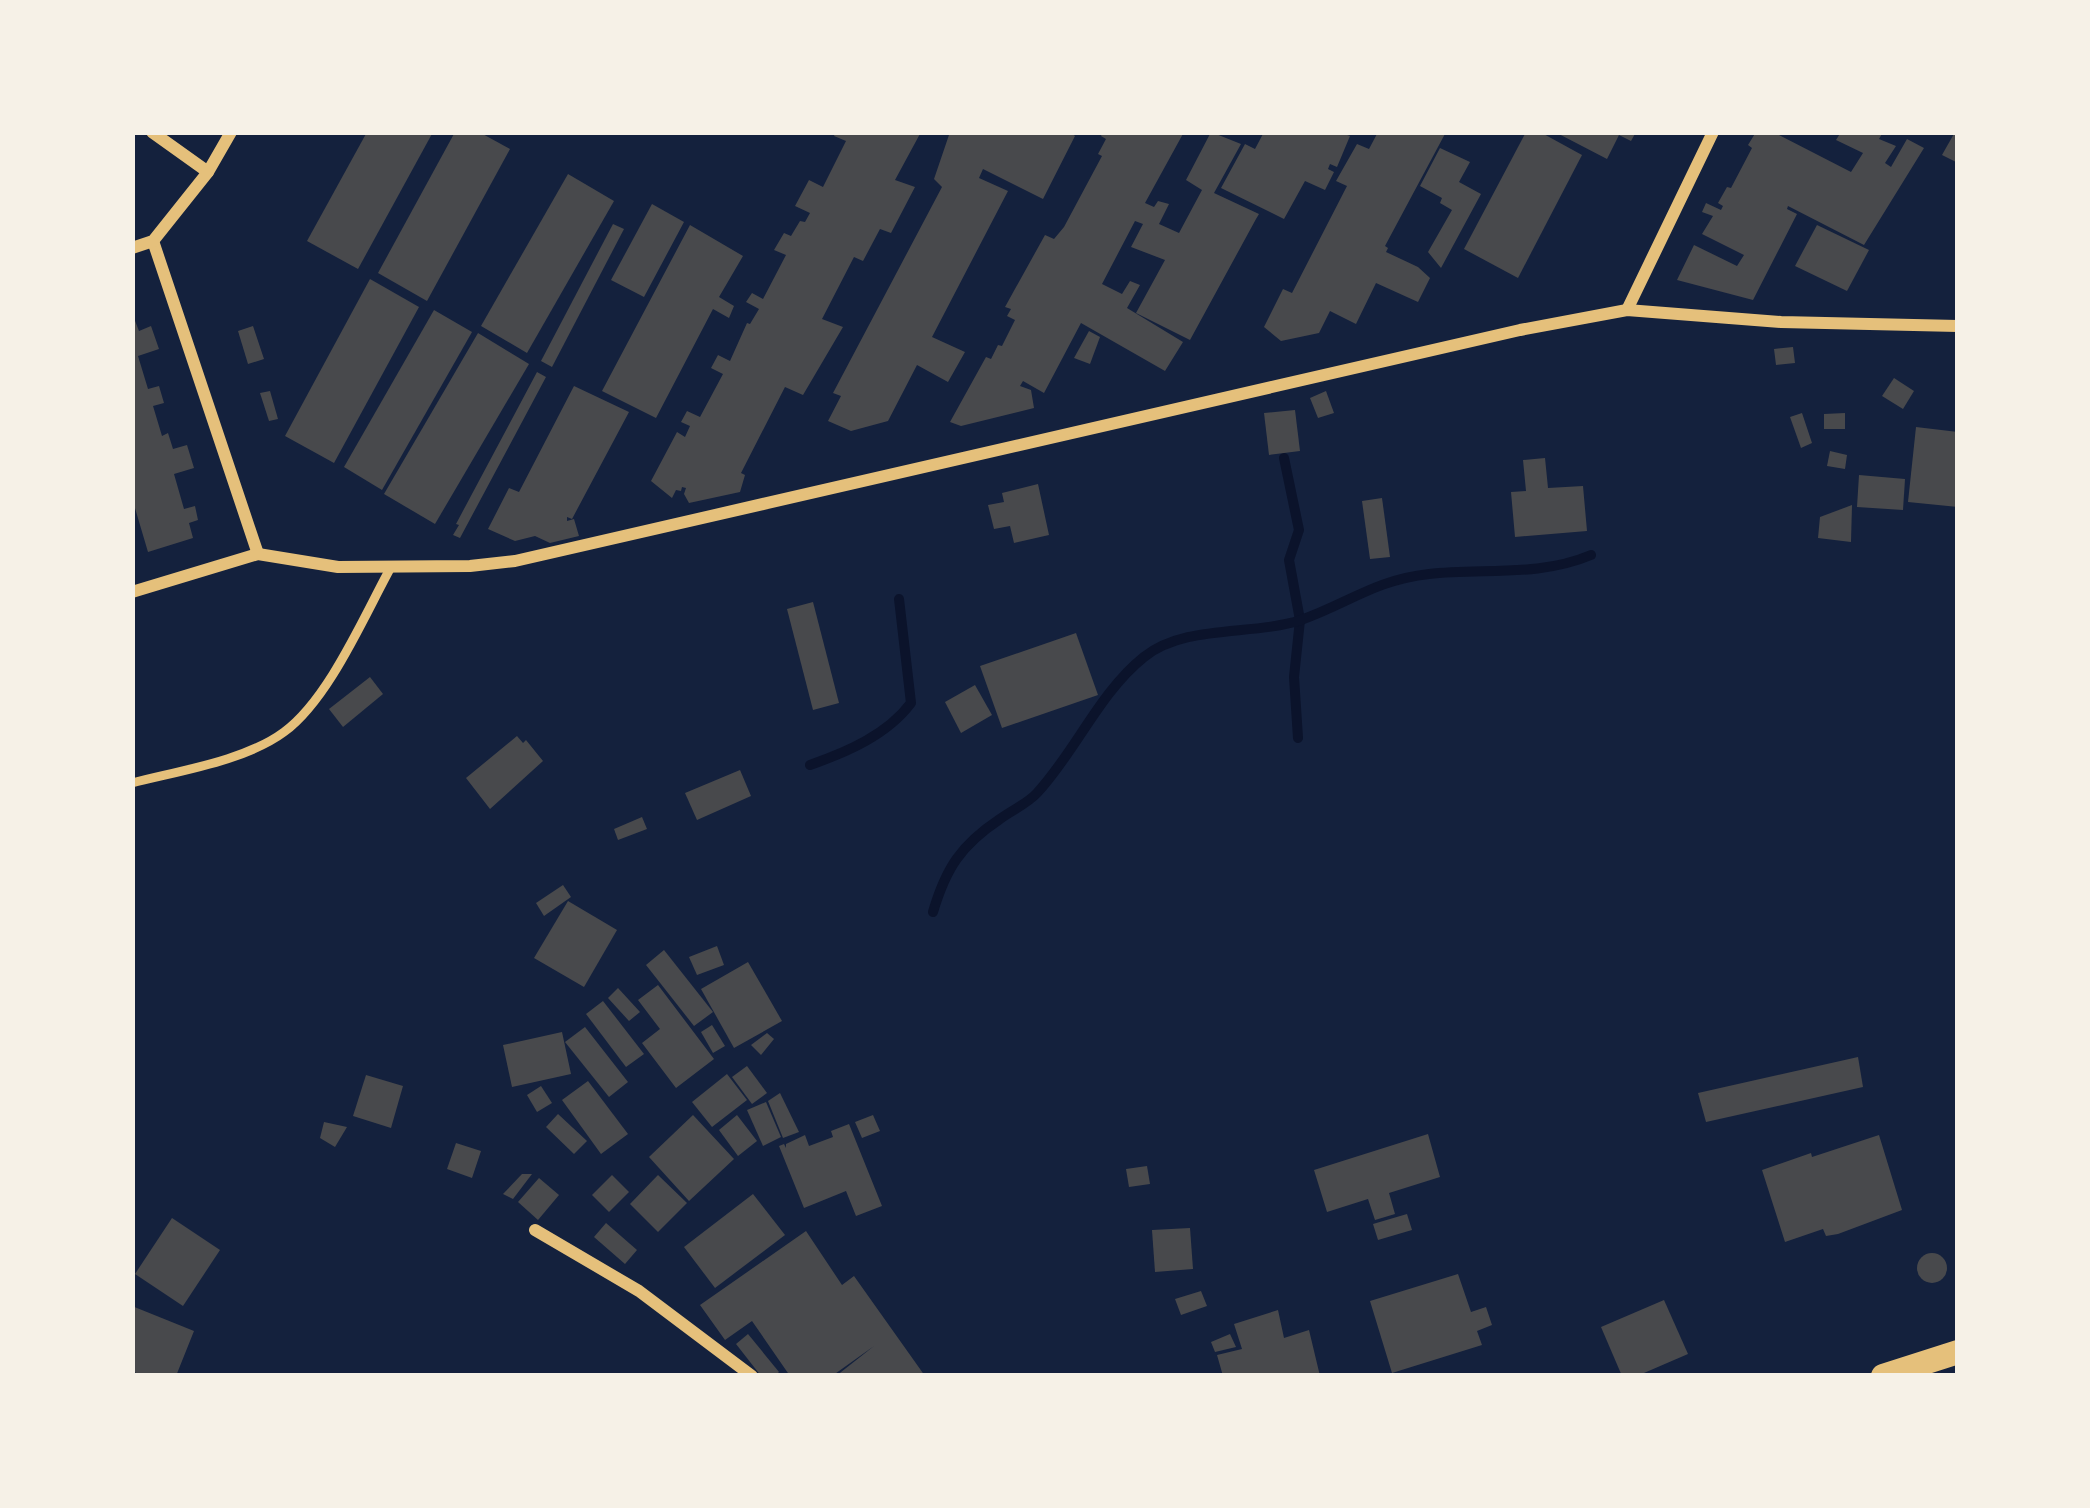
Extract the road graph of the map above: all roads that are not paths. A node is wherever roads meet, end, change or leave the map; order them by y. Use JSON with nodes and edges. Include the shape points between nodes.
{"nodes":[{"id":1,"x":152,"y":132,"type":"edge"},
{"id":2,"x":231,"y":132,"type":"edge"},
{"id":3,"x":1713,"y":132,"type":"edge"},
{"id":4,"x":208,"y":172,"type":"junction"},
{"id":5,"x":153,"y":241,"type":"junction"},
{"id":6,"x":132,"y":248,"type":"edge"},
{"id":7,"x":1627,"y":310,"type":"junction"},
{"id":8,"x":1958,"y":326,"type":"edge"},
{"id":9,"x":258,"y":554,"type":"junction"},
{"id":10,"x":391,"y":567,"type":"junction"},
{"id":11,"x":132,"y":592,"type":"edge"},
{"id":12,"x":132,"y":784,"type":"edge"},
{"id":13,"x":535,"y":1230,"type":"dead end"},
{"id":14,"x":1958,"y":1352,"type":"edge"},
{"id":15,"x":752,"y":1376,"type":"edge"},
{"id":16,"x":1883,"y":1376,"type":"edge"}],
"edges":[{"from":1,"to":4,"type":"street"},
{"from":2,"to":4,"type":"street"},
{"from":3,"to":7,"type":"street"},
{"from":4,"to":5,"type":"street"},
{"from":5,"to":6,"type":"street"},
{"from":5,"to":9,"type":"street"},
{"from":7,"to":8,"type":"street"},
{"from":7,"to":10,"type":"street","via":[[514,561]]},
{"from":9,"to":10,"type":"street"},
{"from":9,"to":11,"type":"street"},
{"from":10,"to":12,"type":"lane","via":[[320,695],[284,732],[243,753]]},
{"from":13,"to":15,"type":"street","via":[[639,1291]]},
{"from":14,"to":16,"type":"main road"}]}
